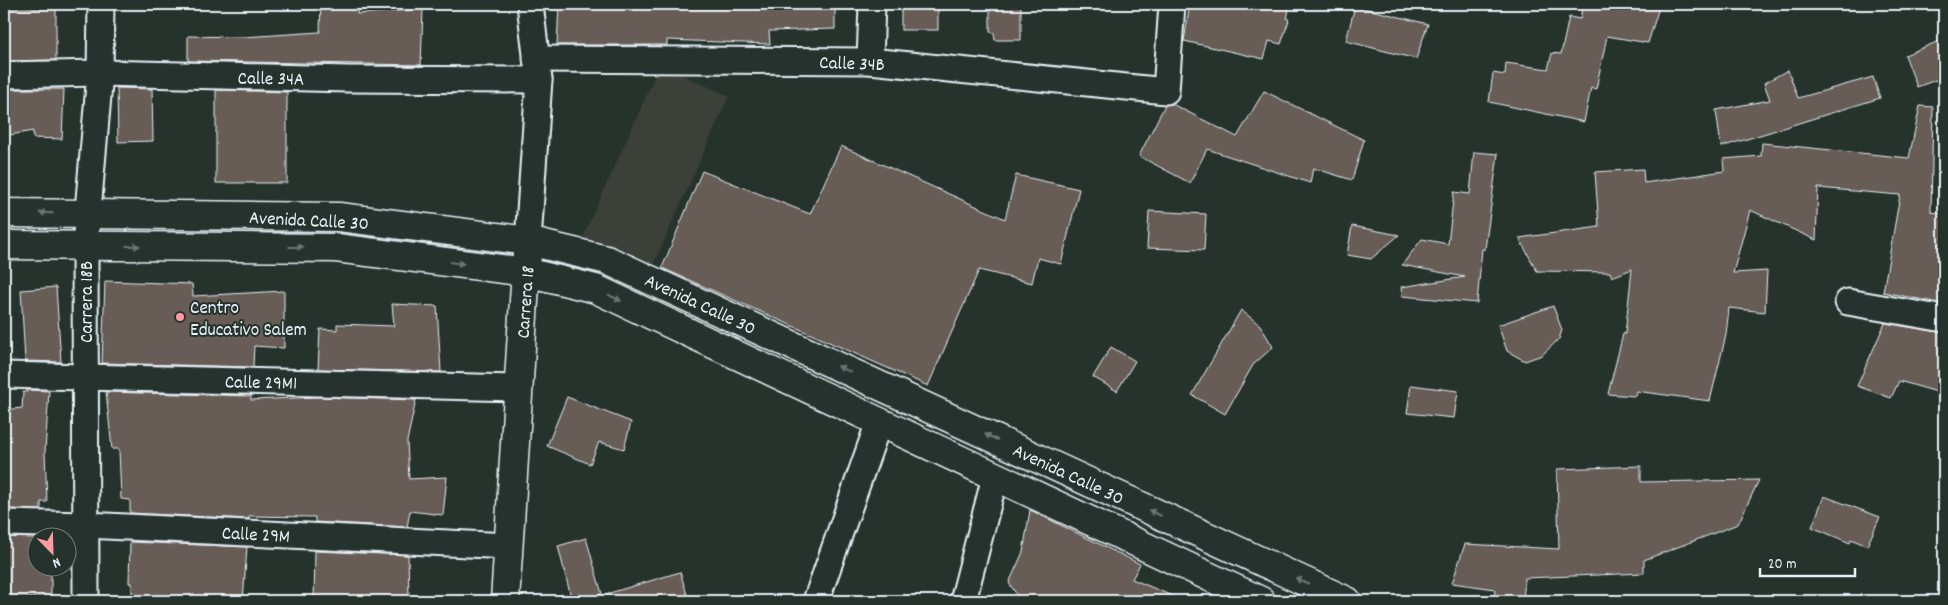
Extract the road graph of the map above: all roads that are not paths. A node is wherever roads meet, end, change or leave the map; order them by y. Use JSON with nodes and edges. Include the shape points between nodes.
{"nodes":[{"id":1,"x":101,"y":4,"type":"edge"},
{"id":2,"x":530,"y":4,"type":"edge"},
{"id":3,"x":872,"y":4,"type":"edge"},
{"id":4,"x":1172,"y":4,"type":"edge"},
{"id":5,"x":870,"y":62,"type":"junction"},
{"id":6,"x":537,"y":69,"type":"junction"},
{"id":7,"x":100,"y":73,"type":"junction"},
{"id":8,"x":4,"y":76,"type":"edge"},
{"id":9,"x":4,"y":213,"type":"edge"},
{"id":10,"x":88,"y":214,"type":"junction"},
{"id":11,"x":528,"y":242,"type":"junction"},
{"id":12,"x":4,"y":245,"type":"edge"},
{"id":13,"x":85,"y":246,"type":"junction"},
{"id":14,"x":526,"y":272,"type":"junction"},
{"id":15,"x":1848,"y":302,"type":"dead end"},
{"id":16,"x":1944,"y":319,"type":"edge"},
{"id":17,"x":4,"y":374,"type":"edge"},
{"id":18,"x":86,"y":377,"type":"junction"},
{"id":19,"x":518,"y":388,"type":"junction"},
{"id":20,"x":879,"y":422,"type":"junction"},
{"id":21,"x":995,"y":476,"type":"junction"},
{"id":22,"x":4,"y":523,"type":"edge"},
{"id":23,"x":86,"y":525,"type":"junction"},
{"id":24,"x":508,"y":546,"type":"junction"},
{"id":25,"x":86,"y":601,"type":"edge"},
{"id":26,"x":505,"y":601,"type":"edge"},
{"id":27,"x":816,"y":601,"type":"edge"},
{"id":28,"x":963,"y":601,"type":"edge"},
{"id":29,"x":1261,"y":601,"type":"edge"},
{"id":30,"x":1347,"y":601,"type":"edge"}],
"edges":[{"from":1,"to":7,"type":"street","name":"Carrera 18B"},
{"from":2,"to":6,"type":"street","name":"Carrera 18"},
{"from":3,"to":5,"type":"street"},
{"from":4,"to":5,"type":"street","name":"Calle 34B","via":[[1166,91]]},
{"from":5,"to":6,"type":"street","name":"Calle 34B"},
{"from":6,"to":7,"type":"street","name":"Calle 34A","via":[[348,79]]},
{"from":6,"to":11,"type":"street","name":"Carrera 18"},
{"from":7,"to":8,"type":"street","name":"Calle 34A"},
{"from":7,"to":10,"type":"street","name":"Carrera 18B"},
{"from":10,"to":9,"type":"main road","name":"Avenida Calle 30","one_way":true},
{"from":10,"to":11,"type":"main road","name":"Avenida Calle 30","via":[[338,217]]},
{"from":10,"to":13,"type":"street","name":"Carrera 18B"},
{"from":11,"to":14,"type":"main road","name":"Carrera 18"},
{"from":30,"to":11,"type":"main road","name":"Avenida Calle 30","one_way":true,"via":[[607,260]]},
{"from":12,"to":13,"type":"main road","name":"Avenida Calle 30"},
{"from":13,"to":14,"type":"main road","name":"Avenida Calle 30","one_way":true,"via":[[336,248]]},
{"from":13,"to":18,"type":"street","name":"Carrera 18B"},
{"from":14,"to":19,"type":"main road","name":"Carrera 18"},
{"from":14,"to":20,"type":"main road","name":"Avenida Calle 30","one_way":true,"via":[[596,289]]},
{"from":15,"to":16,"type":"street"},
{"from":17,"to":18,"type":"street","name":"Calle 29M1"},
{"from":18,"to":19,"type":"street","name":"Calle 29M1"},
{"from":18,"to":23,"type":"street","name":"Carrera 18B"},
{"from":19,"to":24,"type":"main road","name":"Carrera 18"},
{"from":20,"to":21,"type":"main road","name":"Avenida Calle 30"},
{"from":20,"to":27,"type":"street"},
{"from":21,"to":28,"type":"street"},
{"from":21,"to":29,"type":"main road","name":"Avenida Calle 30"},
{"from":22,"to":23,"type":"street","name":"Calle 29M"},
{"from":23,"to":24,"type":"street","name":"Calle 29M"},
{"from":23,"to":25,"type":"street","name":"Carrera 18B"},
{"from":24,"to":26,"type":"main road","name":"Carrera 18"}]}
